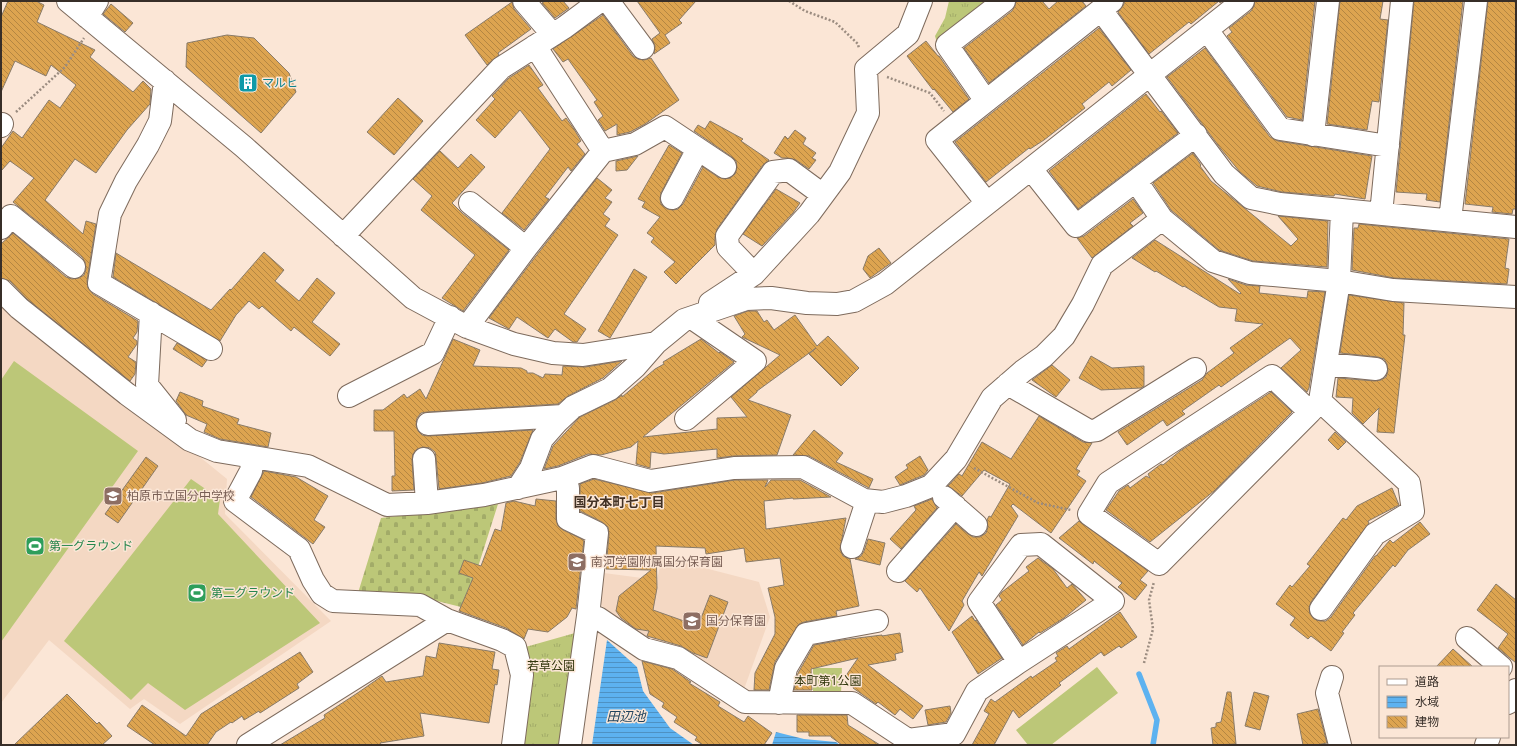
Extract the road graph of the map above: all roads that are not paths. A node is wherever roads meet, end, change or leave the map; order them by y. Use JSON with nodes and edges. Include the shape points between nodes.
{"nodes":[{"id":1,"x":68,"y":1,"type":"edge"},
{"id":2,"x":524,"y":1,"type":"edge"},
{"id":3,"x":600,"y":1,"type":"edge"},
{"id":4,"x":608,"y":1,"type":"edge"},
{"id":5,"x":921,"y":1,"type":"edge"},
{"id":6,"x":1004,"y":1,"type":"edge"},
{"id":7,"x":1243,"y":1,"type":"edge"},
{"id":8,"x":1328,"y":1,"type":"edge"},
{"id":9,"x":1402,"y":1,"type":"edge"},
{"id":10,"x":1476,"y":1,"type":"edge"},
{"id":11,"x":1105,"y":4,"type":"edge"},
{"id":12,"x":93,"y":14,"type":"edge"},
{"id":13,"x":1207,"y":30,"type":"junction"},
{"id":14,"x":544,"y":41,"type":"junction"},
{"id":15,"x":643,"y":48,"type":"dead end"},
{"id":16,"x":1151,"y":74,"type":"junction"},
{"id":17,"x":165,"y":82,"type":"junction"},
{"id":18,"x":986,"y":101,"type":"junction"},
{"id":19,"x":1196,"y":135,"type":"junction"},
{"id":20,"x":1313,"y":135,"type":"junction"},
{"id":21,"x":1388,"y":146,"type":"junction"},
{"id":22,"x":698,"y":149,"type":"junction"},
{"id":23,"x":603,"y":151,"type":"junction"},
{"id":24,"x":725,"y":167,"type":"dead end"},
{"id":25,"x":1031,"y":169,"type":"junction"},
{"id":26,"x":1136,"y":181,"type":"junction"},
{"id":27,"x":823,"y":195,"type":"junction"},
{"id":28,"x":672,"y":198,"type":"dead end"},
{"id":29,"x":470,"y":203,"type":"dead end"},
{"id":30,"x":987,"y":203,"type":"junction"},
{"id":31,"x":1342,"y":210,"type":"junction"},
{"id":32,"x":1381,"y":214,"type":"junction"},
{"id":33,"x":1162,"y":219,"type":"junction"},
{"id":34,"x":1450,"y":220,"type":"junction"},
{"id":35,"x":1516,"y":227,"type":"edge"},
{"id":36,"x":1,"y":228,"type":"edge"},
{"id":37,"x":343,"y":236,"type":"junction"},
{"id":38,"x":526,"y":248,"type":"junction"},
{"id":39,"x":74,"y":267,"type":"dead end"},
{"id":40,"x":754,"y":274,"type":"junction"},
{"id":41,"x":1339,"y":281,"type":"junction"},
{"id":42,"x":1,"y":290,"type":"edge"},
{"id":43,"x":1516,"y":297,"type":"edge"},
{"id":44,"x":151,"y":313,"type":"junction"},
{"id":45,"x":688,"y":319,"type":"junction"},
{"id":46,"x":458,"y":322,"type":"junction"},
{"id":47,"x":656,"y":343,"type":"junction"},
{"id":48,"x":211,"y":349,"type":"dead end"},
{"id":49,"x":1326,"y":364,"type":"junction"},
{"id":50,"x":1195,"y":369,"type":"dead end"},
{"id":51,"x":1376,"y":369,"type":"dead end"},
{"id":52,"x":1008,"y":384,"type":"junction"},
{"id":53,"x":349,"y":396,"type":"dead end"},
{"id":54,"x":1315,"y":406,"type":"junction"},
{"id":55,"x":563,"y":416,"type":"junction"},
{"id":56,"x":686,"y":419,"type":"dead end"},
{"id":57,"x":428,"y":424,"type":"dead end"},
{"id":58,"x":190,"y":440,"type":"junction"},
{"id":59,"x":253,"y":457,"type":"junction"},
{"id":60,"x":424,"y":460,"type":"dead end"},
{"id":61,"x":562,"y":478,"type":"junction"},
{"id":62,"x":931,"y":486,"type":"junction"},
{"id":63,"x":518,"y":488,"type":"junction"},
{"id":64,"x":867,"y":500,"type":"junction"},
{"id":65,"x":427,"y":503,"type":"junction"},
{"id":66,"x":955,"y":506,"type":"junction"},
{"id":67,"x":976,"y":525,"type":"dead end"},
{"id":68,"x":852,"y":547,"type":"dead end"},
{"id":69,"x":898,"y":570,"type":"dead end"},
{"id":70,"x":1321,"y":609,"type":"dead end"},
{"id":71,"x":588,"y":616,"type":"junction"},
{"id":72,"x":447,"y":620,"type":"junction"},
{"id":73,"x":877,"y":621,"type":"dead end"},
{"id":74,"x":1467,"y":638,"type":"dead end"},
{"id":75,"x":1019,"y":662,"type":"junction"},
{"id":76,"x":1501,"y":666,"type":"edge"},
{"id":77,"x":1332,"y":676,"type":"dead end"},
{"id":78,"x":1516,"y":690,"type":"edge"},
{"id":79,"x":1509,"y":701,"type":"edge"},
{"id":80,"x":779,"y":702,"type":"junction"},
{"id":81,"x":248,"y":745,"type":"edge"},
{"id":82,"x":512,"y":745,"type":"edge"},
{"id":83,"x":570,"y":745,"type":"edge"},
{"id":84,"x":1340,"y":745,"type":"edge"}],
"edges":[{"from":1,"to":12,"type":"street"},
{"from":2,"to":14,"type":"street"},
{"from":3,"to":14,"type":"street"},
{"from":4,"to":15,"type":"street"},
{"from":5,"to":27,"type":"street","via":[[908,34],[866,69],[868,113],[840,172]]},
{"from":6,"to":18,"type":"street","via":[[947,45]]},
{"from":7,"to":13,"type":"street"},
{"from":8,"to":20,"type":"street"},
{"from":9,"to":21,"type":"street"},
{"from":10,"to":34,"type":"street"},
{"from":11,"to":16,"type":"street"},
{"from":11,"to":18,"type":"street"},
{"from":12,"to":17,"type":"street"},
{"from":13,"to":16,"type":"street"},
{"from":13,"to":20,"type":"street","via":[[1280,129]]},
{"from":14,"to":23,"type":"street"},
{"from":14,"to":37,"type":"street","via":[[501,68]]},
{"from":16,"to":19,"type":"street"},
{"from":16,"to":25,"type":"street"},
{"from":17,"to":37,"type":"street","via":[[244,147]]},
{"from":17,"to":44,"type":"street","via":[[160,121],[110,214],[99,283]]},
{"from":18,"to":30,"type":"street","via":[[937,140]]},
{"from":19,"to":26,"type":"street"},
{"from":19,"to":31,"type":"street","via":[[1224,174],[1251,198],[1280,204]]},
{"from":20,"to":21,"type":"street"},
{"from":21,"to":32,"type":"street"},
{"from":22,"to":23,"type":"street","via":[[665,127],[635,144]]},
{"from":22,"to":24,"type":"street"},
{"from":22,"to":28,"type":"street"},
{"from":23,"to":38,"type":"street"},
{"from":25,"to":26,"type":"street","via":[[1076,226]]},
{"from":25,"to":30,"type":"street"},
{"from":26,"to":33,"type":"street"},
{"from":27,"to":40,"type":"street"},
{"from":27,"to":40,"type":"street","via":[[788,170],[773,172],[727,236],[728,247]]},
{"from":29,"to":38,"type":"street"},
{"from":30,"to":45,"type":"street","via":[[885,284],[854,301],[837,304],[771,298],[746,299]]},
{"from":31,"to":32,"type":"street"},
{"from":31,"to":41,"type":"street"},
{"from":32,"to":34,"type":"street"},
{"from":33,"to":41,"type":"street","via":[[1213,261],[1250,273]]},
{"from":33,"to":52,"type":"street","via":[[1102,265],[1064,336],[1044,356]]},
{"from":34,"to":35,"type":"street"},
{"from":36,"to":39,"type":"street","via":[[11,216]]},
{"from":37,"to":46,"type":"street","via":[[413,298]]},
{"from":38,"to":46,"type":"street"},
{"from":40,"to":45,"type":"street"},
{"from":41,"to":43,"type":"street","via":[[1393,290]]},
{"from":41,"to":49,"type":"street"},
{"from":42,"to":58,"type":"street","via":[[19,308],[127,394]]},
{"from":44,"to":48,"type":"street"},
{"from":44,"to":58,"type":"street","via":[[147,385]]},
{"from":45,"to":47,"type":"street"},
{"from":45,"to":56,"type":"street","via":[[755,362]]},
{"from":46,"to":47,"type":"street","via":[[514,344],[554,353],[583,355]]},
{"from":46,"to":53,"type":"street","via":[[433,353]]},
{"from":47,"to":55,"type":"street","via":[[636,367],[610,389],[573,407]]},
{"from":49,"to":51,"type":"street"},
{"from":49,"to":54,"type":"street"},
{"from":50,"to":52,"type":"street","via":[[1097,430],[1088,432]]},
{"from":52,"to":62,"type":"street","via":[[992,398],[956,459]]},
{"from":54,"to":54,"type":"street","via":[[1159,564],[1089,514],[1108,483],[1272,376]]},
{"from":54,"to":70,"type":"street","via":[[1409,483],[1413,511],[1375,534]]},
{"from":55,"to":57,"type":"street"},
{"from":55,"to":63,"type":"street","via":[[542,439],[531,468]]},
{"from":58,"to":59,"type":"street","via":[[217,451]]},
{"from":59,"to":65,"type":"street","via":[[308,466],[387,505]]},
{"from":59,"to":72,"type":"street","via":[[251,470],[235,501],[299,549],[322,594],[333,601],[420,605]]},
{"from":60,"to":65,"type":"street"},
{"from":61,"to":63,"type":"street"},
{"from":61,"to":64,"type":"street","via":[[593,466],[650,481],[734,468],[803,467]]},
{"from":61,"to":71,"type":"street","via":[[568,488],[568,519],[597,534]]},
{"from":62,"to":64,"type":"street","via":[[883,502]]},
{"from":62,"to":66,"type":"street"},
{"from":63,"to":65,"type":"street"},
{"from":64,"to":68,"type":"street"},
{"from":66,"to":67,"type":"street"},
{"from":66,"to":69,"type":"street"},
{"from":71,"to":80,"type":"street","via":[[598,618],[644,649],[678,658],[745,702]]},
{"from":71,"to":83,"type":"street"},
{"from":72,"to":81,"type":"street"},
{"from":72,"to":82,"type":"street","via":[[515,647],[522,676]]},
{"from":73,"to":80,"type":"street","via":[[806,634],[786,668]]},
{"from":74,"to":76,"type":"street"},
{"from":75,"to":75,"type":"street","via":[[1113,601],[1041,544],[1021,545],[979,602]]},
{"from":75,"to":80,"type":"street","via":[[977,691],[954,734],[908,740],[852,704]]},
{"from":77,"to":84,"type":"street","via":[[1327,693]]},
{"from":78,"to":79,"type":"street"}]}
